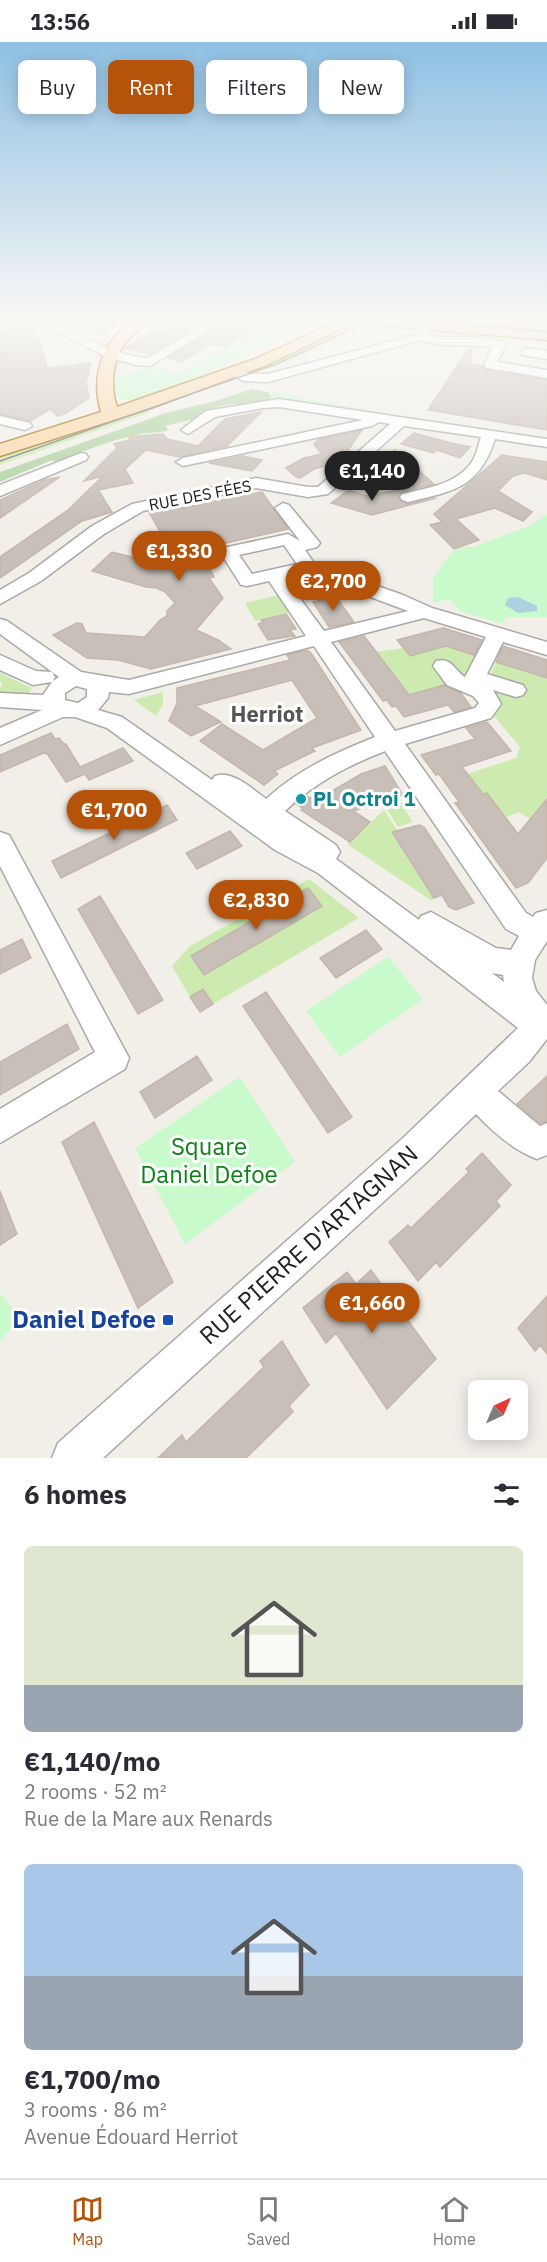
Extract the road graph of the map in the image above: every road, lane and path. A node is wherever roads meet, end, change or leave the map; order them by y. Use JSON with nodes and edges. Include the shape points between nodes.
{"nodes":[{"id":1,"x":106,"y":388,"type":"edge"},
{"id":2,"x":194,"y":388,"type":"edge"},
{"id":3,"x":207,"y":388,"type":"edge"},
{"id":4,"x":120,"y":412,"type":"junction"},
{"id":5,"x":0,"y":420,"type":"edge"},
{"id":6,"x":452,"y":420,"type":"dead end"},
{"id":7,"x":399,"y":421,"type":"junction"},
{"id":8,"x":25,"y":426,"type":"dead end"},
{"id":9,"x":188,"y":430,"type":"dead end"},
{"id":10,"x":490,"y":434,"type":"junction"},
{"id":11,"x":547,"y":434,"type":"edge"},
{"id":12,"x":547,"y":443,"type":"edge"},
{"id":13,"x":374,"y":447,"type":"junction"},
{"id":14,"x":0,"y":450,"type":"edge"},
{"id":15,"x":81,"y":457,"type":"dead end"},
{"id":16,"x":342,"y":459,"type":"dead end"},
{"id":17,"x":183,"y":462,"type":"dead end"},
{"id":18,"x":0,"y":466,"type":"edge"},
{"id":19,"x":0,"y":491,"type":"edge"},
{"id":20,"x":408,"y":497,"type":"dead end"},
{"id":21,"x":283,"y":508,"type":"dead end"},
{"id":22,"x":258,"y":546,"type":"junction"},
{"id":23,"x":294,"y":548,"type":"junction"},
{"id":24,"x":308,"y":567,"type":"junction"},
{"id":25,"x":276,"y":574,"type":"junction"},
{"id":26,"x":0,"y":598,"type":"edge"},
{"id":27,"x":425,"y":612,"type":"junction"},
{"id":28,"x":0,"y":625,"type":"edge"},
{"id":29,"x":497,"y":634,"type":"junction"},
{"id":30,"x":318,"y":639,"type":"junction"},
{"id":31,"x":0,"y":643,"type":"edge"},
{"id":32,"x":547,"y":649,"type":"edge"},
{"id":33,"x":0,"y":662,"type":"edge"},
{"id":34,"x":443,"y":666,"type":"dead end"},
{"id":35,"x":90,"y":685,"type":"junction"},
{"id":36,"x":516,"y":690,"type":"dead end"},
{"id":37,"x":59,"y":697,"type":"junction"},
{"id":38,"x":0,"y":700,"type":"edge"},
{"id":39,"x":0,"y":737,"type":"edge"},
{"id":40,"x":388,"y":741,"type":"junction"},
{"id":41,"x":189,"y":775,"type":"junction"},
{"id":42,"x":268,"y":811,"type":"junction"},
{"id":43,"x":0,"y":842,"type":"edge"},
{"id":44,"x":543,"y":926,"type":"edge"},
{"id":45,"x":518,"y":963,"type":"junction"},
{"id":46,"x":541,"y":1020,"type":"edge"},
{"id":47,"x":477,"y":1091,"type":"junction"},
{"id":48,"x":0,"y":1127,"type":"edge"},
{"id":49,"x":547,"y":1139,"type":"edge"},
{"id":50,"x":73,"y":1458,"type":"edge"}],
"edges":[{"from":1,"to":4,"type":"main road","via":[[107,397]]},
{"from":2,"to":4,"type":"main road"},
{"from":3,"to":18,"type":"main road","via":[[145,416]]},
{"from":4,"to":14,"type":"main road"},
{"from":5,"to":8,"type":"street"},
{"from":6,"to":11,"type":"street"},
{"from":7,"to":9,"type":"street","via":[[271,403],[212,414]]},
{"from":7,"to":10,"type":"street"},
{"from":7,"to":13,"type":"street"},
{"from":7,"to":17,"type":"street","via":[[240,448]]},
{"from":10,"to":12,"type":"street"},
{"from":10,"to":20,"type":"street","via":[[478,464],[468,475],[451,486]]},
{"from":13,"to":16,"type":"street"},
{"from":13,"to":26,"type":"street","name":"RUE DES FÉES","via":[[318,492],[256,483],[138,507]]},
{"from":15,"to":19,"type":"street"},
{"from":21,"to":23,"type":"street","via":[[311,543]]},
{"from":22,"to":23,"type":"street","via":[[288,539]]},
{"from":22,"to":25,"type":"street"},
{"from":22,"to":25,"type":"street","via":[[229,552],[247,581]]},
{"from":23,"to":24,"type":"street"},
{"from":24,"to":25,"type":"street"},
{"from":24,"to":27,"type":"street","via":[[405,601]]},
{"from":25,"to":30,"type":"street"},
{"from":27,"to":29,"type":"street"},
{"from":27,"to":30,"type":"street"},
{"from":28,"to":35,"type":"street"},
{"from":29,"to":32,"type":"street"},
{"from":29,"to":36,"type":"street","via":[[475,677]]},
{"from":30,"to":35,"type":"street","via":[[129,687]]},
{"from":30,"to":40,"type":"street"},
{"from":31,"to":37,"type":"street","via":[[39,668]]},
{"from":33,"to":37,"type":"street","via":[[33,678]]},
{"from":34,"to":40,"type":"street","via":[[455,680],[479,688],[490,704],[483,713]]},
{"from":35,"to":37,"type":"street"},
{"from":35,"to":37,"type":"street","via":[[94,703]]},
{"from":35,"to":42,"type":"street","via":[[113,707]]},
{"from":37,"to":38,"type":"street"},
{"from":37,"to":39,"type":"street","via":[[47,717]]},
{"from":37,"to":41,"type":"street","via":[[90,716],[114,722]]},
{"from":40,"to":42,"type":"street","via":[[337,761],[297,785]]},
{"from":40,"to":44,"type":"street","via":[[516,921]]},
{"from":41,"to":42,"type":"street","via":[[211,782],[252,813]]},
{"from":41,"to":46,"type":"street","via":[[284,843],[327,866]]},
{"from":42,"to":45,"type":"street","via":[[465,947],[494,962]]},
{"from":43,"to":48,"type":"street","via":[[114,1058]]},
{"from":44,"to":45,"type":"street"},
{"from":45,"to":46,"type":"street","via":[[519,990]]},
{"from":46,"to":47,"type":"street","name":"RUE PIERRE D'ARTAGNAN","via":[[518,1051]]},
{"from":47,"to":49,"type":"street","via":[[509,1125],[537,1143]]},
{"from":47,"to":50,"type":"street","name":"RUE PIERRE D'ARTAGNAN"}]}
